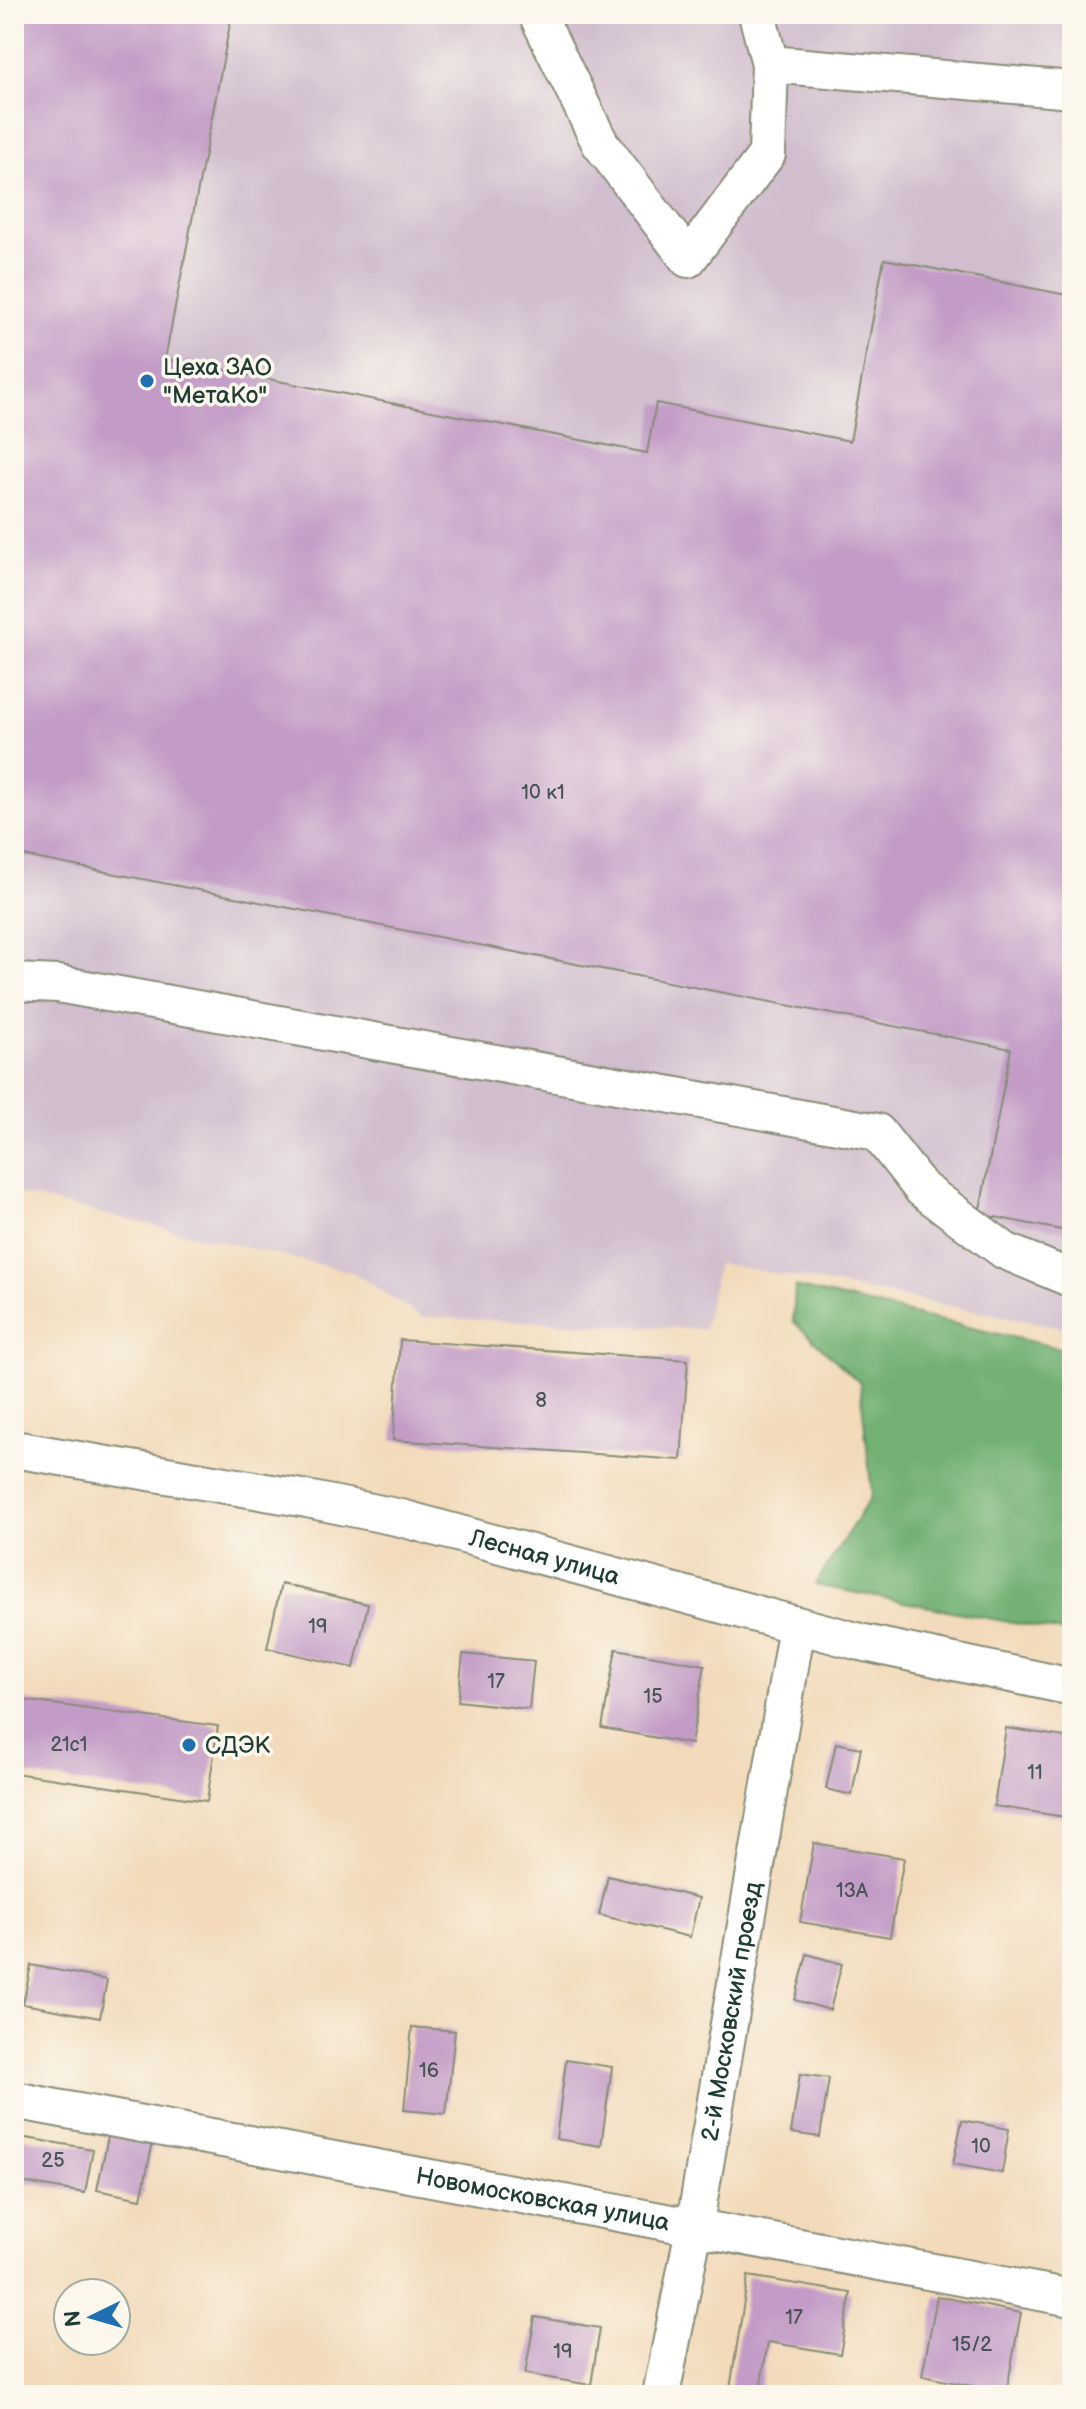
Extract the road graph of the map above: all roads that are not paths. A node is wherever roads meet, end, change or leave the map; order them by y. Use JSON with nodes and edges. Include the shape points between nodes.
{"nodes":[{"id":1,"x":537,"y":14,"type":"edge"},
{"id":2,"x":757,"y":14,"type":"edge"},
{"id":3,"x":770,"y":64,"type":"junction"},
{"id":4,"x":1072,"y":90,"type":"edge"},
{"id":5,"x":14,"y":982,"type":"edge"},
{"id":6,"x":1072,"y":1279,"type":"edge"},
{"id":7,"x":14,"y":1449,"type":"edge"},
{"id":8,"x":797,"y":1626,"type":"junction"},
{"id":9,"x":1072,"y":1687,"type":"edge"},
{"id":10,"x":14,"y":2100,"type":"edge"},
{"id":11,"x":694,"y":2229,"type":"junction"},
{"id":12,"x":1072,"y":2298,"type":"edge"},
{"id":13,"x":661,"y":2395,"type":"edge"}],
"edges":[{"from":1,"to":3,"type":"street","via":[[600,143],[688,259],[767,154]]},
{"from":2,"to":3,"type":"street"},
{"from":3,"to":4,"type":"street"},
{"from":5,"to":6,"type":"street","via":[[58,984],[877,1132],[922,1189],[1005,1251]]},
{"from":7,"to":8,"type":"street","name":"Лесная улица","via":[[401,1518]]},
{"from":8,"to":9,"type":"street","name":"Лесная улица"},
{"from":8,"to":11,"type":"street","name":"2-й Московский проезд"},
{"from":10,"to":11,"type":"street","name":"Новомосковская улица"},
{"from":11,"to":12,"type":"street","name":"Новомосковская улица"},
{"from":11,"to":13,"type":"street","name":"2-й Московский проезд"}]}
